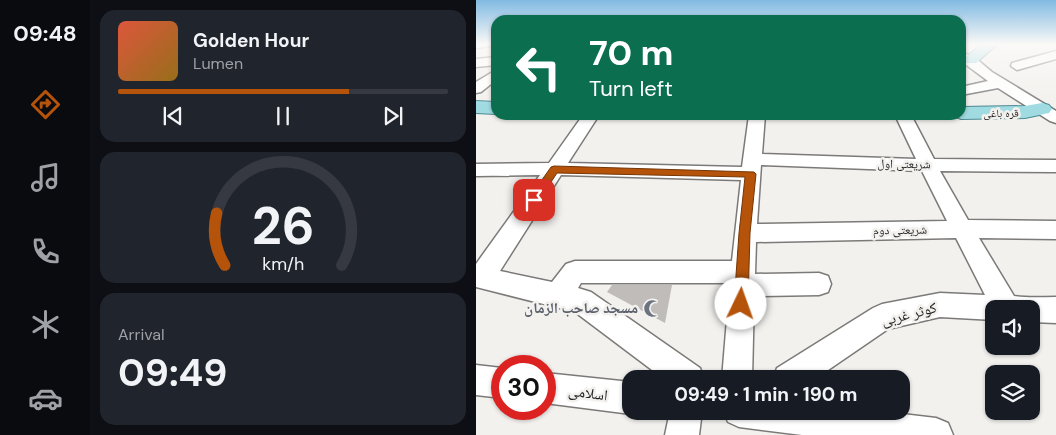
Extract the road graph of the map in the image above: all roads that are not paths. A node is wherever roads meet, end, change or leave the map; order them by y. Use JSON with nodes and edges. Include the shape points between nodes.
{"nodes":[{"id":1,"x":970,"y":64,"type":"edge"},
{"id":2,"x":1023,"y":64,"type":"edge"},
{"id":3,"x":1017,"y":66,"type":"dead end"},
{"id":4,"x":491,"y":78,"type":"edge"},
{"id":5,"x":1000,"y":83,"type":"junction"},
{"id":6,"x":476,"y":89,"type":"edge"},
{"id":7,"x":966,"y":90,"type":"edge"},
{"id":8,"x":491,"y":93,"type":"edge"},
{"id":9,"x":476,"y":96,"type":"edge"},
{"id":10,"x":476,"y":107,"type":"edge"},
{"id":11,"x":491,"y":108,"type":"edge"},
{"id":12,"x":1051,"y":111,"type":"edge"},
{"id":13,"x":966,"y":113,"type":"edge"},
{"id":14,"x":587,"y":120,"type":"edge"},
{"id":15,"x":757,"y":120,"type":"edge"},
{"id":16,"x":906,"y":120,"type":"edge"},
{"id":17,"x":930,"y":164,"type":"junction"},
{"id":18,"x":1056,"y":166,"type":"edge"},
{"id":19,"x":752,"y":167,"type":"junction"},
{"id":20,"x":554,"y":169,"type":"junction"},
{"id":21,"x":476,"y":170,"type":"edge"},
{"id":22,"x":962,"y":229,"type":"junction"},
{"id":23,"x":1056,"y":230,"type":"edge"},
{"id":24,"x":744,"y":233,"type":"junction"},
{"id":25,"x":479,"y":276,"type":"edge"},
{"id":26,"x":742,"y":279,"type":"junction"},
{"id":27,"x":818,"y":284,"type":"dead end"},
{"id":28,"x":557,"y":296,"type":"junction"},
{"id":29,"x":1002,"y":300,"type":"edge"},
{"id":30,"x":985,"y":307,"type":"edge"},
{"id":31,"x":1040,"y":309,"type":"edge"},
{"id":32,"x":1056,"y":310,"type":"edge"},
{"id":33,"x":677,"y":370,"type":"edge"},
{"id":34,"x":737,"y":370,"type":"edge"},
{"id":35,"x":802,"y":370,"type":"edge"},
{"id":36,"x":476,"y":380,"type":"edge"},
{"id":37,"x":491,"y":382,"type":"edge"},
{"id":38,"x":556,"y":389,"type":"edge"},
{"id":39,"x":622,"y":397,"type":"edge"},
{"id":40,"x":684,"y":420,"type":"edge"},
{"id":41,"x":813,"y":420,"type":"edge"},
{"id":42,"x":682,"y":435,"type":"edge"},
{"id":43,"x":936,"y":435,"type":"edge"}],
"edges":[{"from":1,"to":5,"type":"street"},
{"from":2,"to":3,"type":"street"},
{"from":4,"to":6,"type":"street"},
{"from":5,"to":7,"type":"street"},
{"from":5,"to":12,"type":"street"},
{"from":8,"to":9,"type":"street"},
{"from":10,"to":11,"type":"main road"},
{"from":12,"to":13,"type":"main road","name":"قره باغی"},
{"from":14,"to":20,"type":"street"},
{"from":15,"to":19,"type":"street"},
{"from":16,"to":17,"type":"street"},
{"from":17,"to":18,"type":"street","name":"شریعتی اول"},
{"from":17,"to":19,"type":"street","name":"شریعتی اول"},
{"from":17,"to":22,"type":"street"},
{"from":19,"to":20,"type":"street","name":"شریعتی اول"},
{"from":19,"to":24,"type":"street"},
{"from":20,"to":21,"type":"street","name":"شریعتی اول"},
{"from":20,"to":25,"type":"street"},
{"from":22,"to":23,"type":"street","name":"شریعتی دوم"},
{"from":22,"to":24,"type":"street","name":"شریعتی دوم"},
{"from":22,"to":29,"type":"street"},
{"from":24,"to":26,"type":"street"},
{"from":25,"to":28,"type":"street"},
{"from":26,"to":27,"type":"street"},
{"from":26,"to":28,"type":"street","via":[[576,272]]},
{"from":26,"to":34,"type":"street"},
{"from":28,"to":33,"type":"street","via":[[582,301]]},
{"from":30,"to":35,"type":"street","name":"کوثر غربی","via":[[940,305],[882,318]]},
{"from":31,"to":32,"type":"street"},
{"from":36,"to":37,"type":"street"},
{"from":38,"to":39,"type":"street","name":"اسلامی"},
{"from":40,"to":42,"type":"street"},
{"from":41,"to":43,"type":"street"}]}
